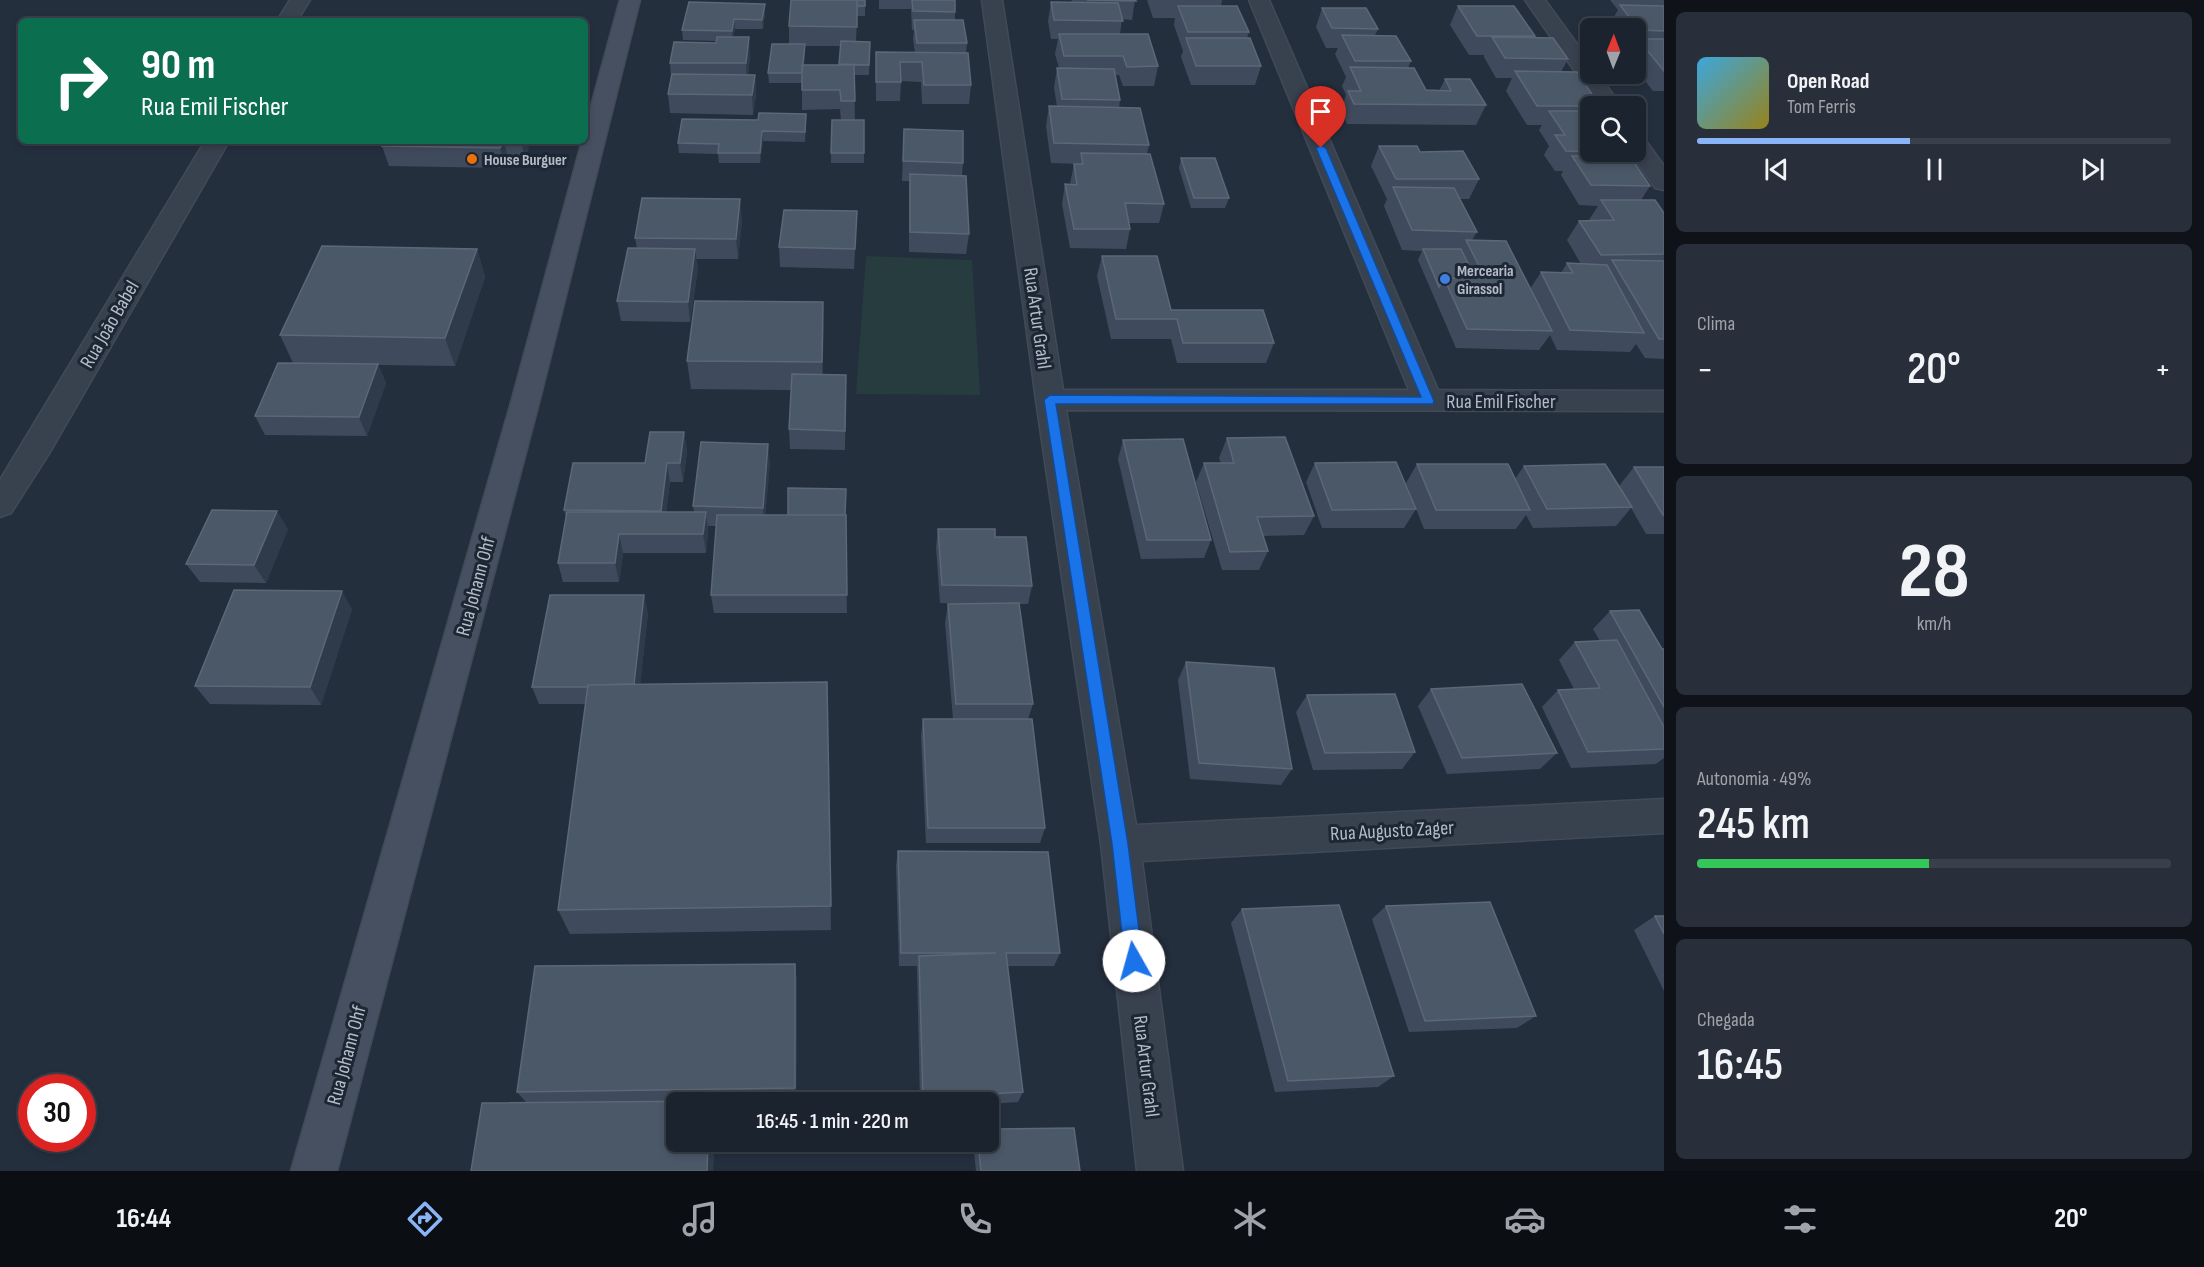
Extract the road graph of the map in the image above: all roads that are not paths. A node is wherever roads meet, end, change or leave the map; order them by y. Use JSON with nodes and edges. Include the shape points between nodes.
{"nodes":[{"id":1,"x":300,"y":0,"type":"edge"},
{"id":2,"x":630,"y":0,"type":"edge"},
{"id":3,"x":992,"y":0,"type":"edge"},
{"id":4,"x":1259,"y":0,"type":"edge"},
{"id":5,"x":1535,"y":0,"type":"edge"},
{"id":6,"x":290,"y":18,"type":"edge"},
{"id":7,"x":1603,"y":96,"type":"edge"},
{"id":8,"x":215,"y":144,"type":"edge"},
{"id":9,"x":1646,"y":158,"type":"edge"},
{"id":10,"x":1664,"y":183,"type":"edge"},
{"id":11,"x":1050,"y":400,"type":"junction"},
{"id":12,"x":1428,"y":401,"type":"junction"},
{"id":13,"x":1664,"y":401,"type":"edge"},
{"id":14,"x":0,"y":506,"type":"edge"},
{"id":15,"x":1664,"y":816,"type":"edge"},
{"id":16,"x":1120,"y":844,"type":"junction"},
{"id":17,"x":314,"y":1171,"type":"edge"},
{"id":18,"x":1160,"y":1171,"type":"edge"}],
"edges":[{"from":1,"to":6,"type":"street"},
{"from":2,"to":17,"type":"main road","name":"Rua Johann Ohf","via":[[526,399]]},
{"from":3,"to":11,"type":"street","name":"Rua Artur Grahl"},
{"from":4,"to":12,"type":"street"},
{"from":5,"to":7,"type":"street"},
{"from":8,"to":14,"type":"street","name":"Rua João Babel"},
{"from":9,"to":10,"type":"street"},
{"from":11,"to":12,"type":"street","name":"Rua Emil Fischer"},
{"from":11,"to":16,"type":"street","name":"Rua Artur Grahl"},
{"from":12,"to":13,"type":"street","name":"Rua Emil Fischer"},
{"from":15,"to":16,"type":"street","name":"Rua Augusto Zager"},
{"from":16,"to":18,"type":"street","name":"Rua Artur Grahl"}]}
